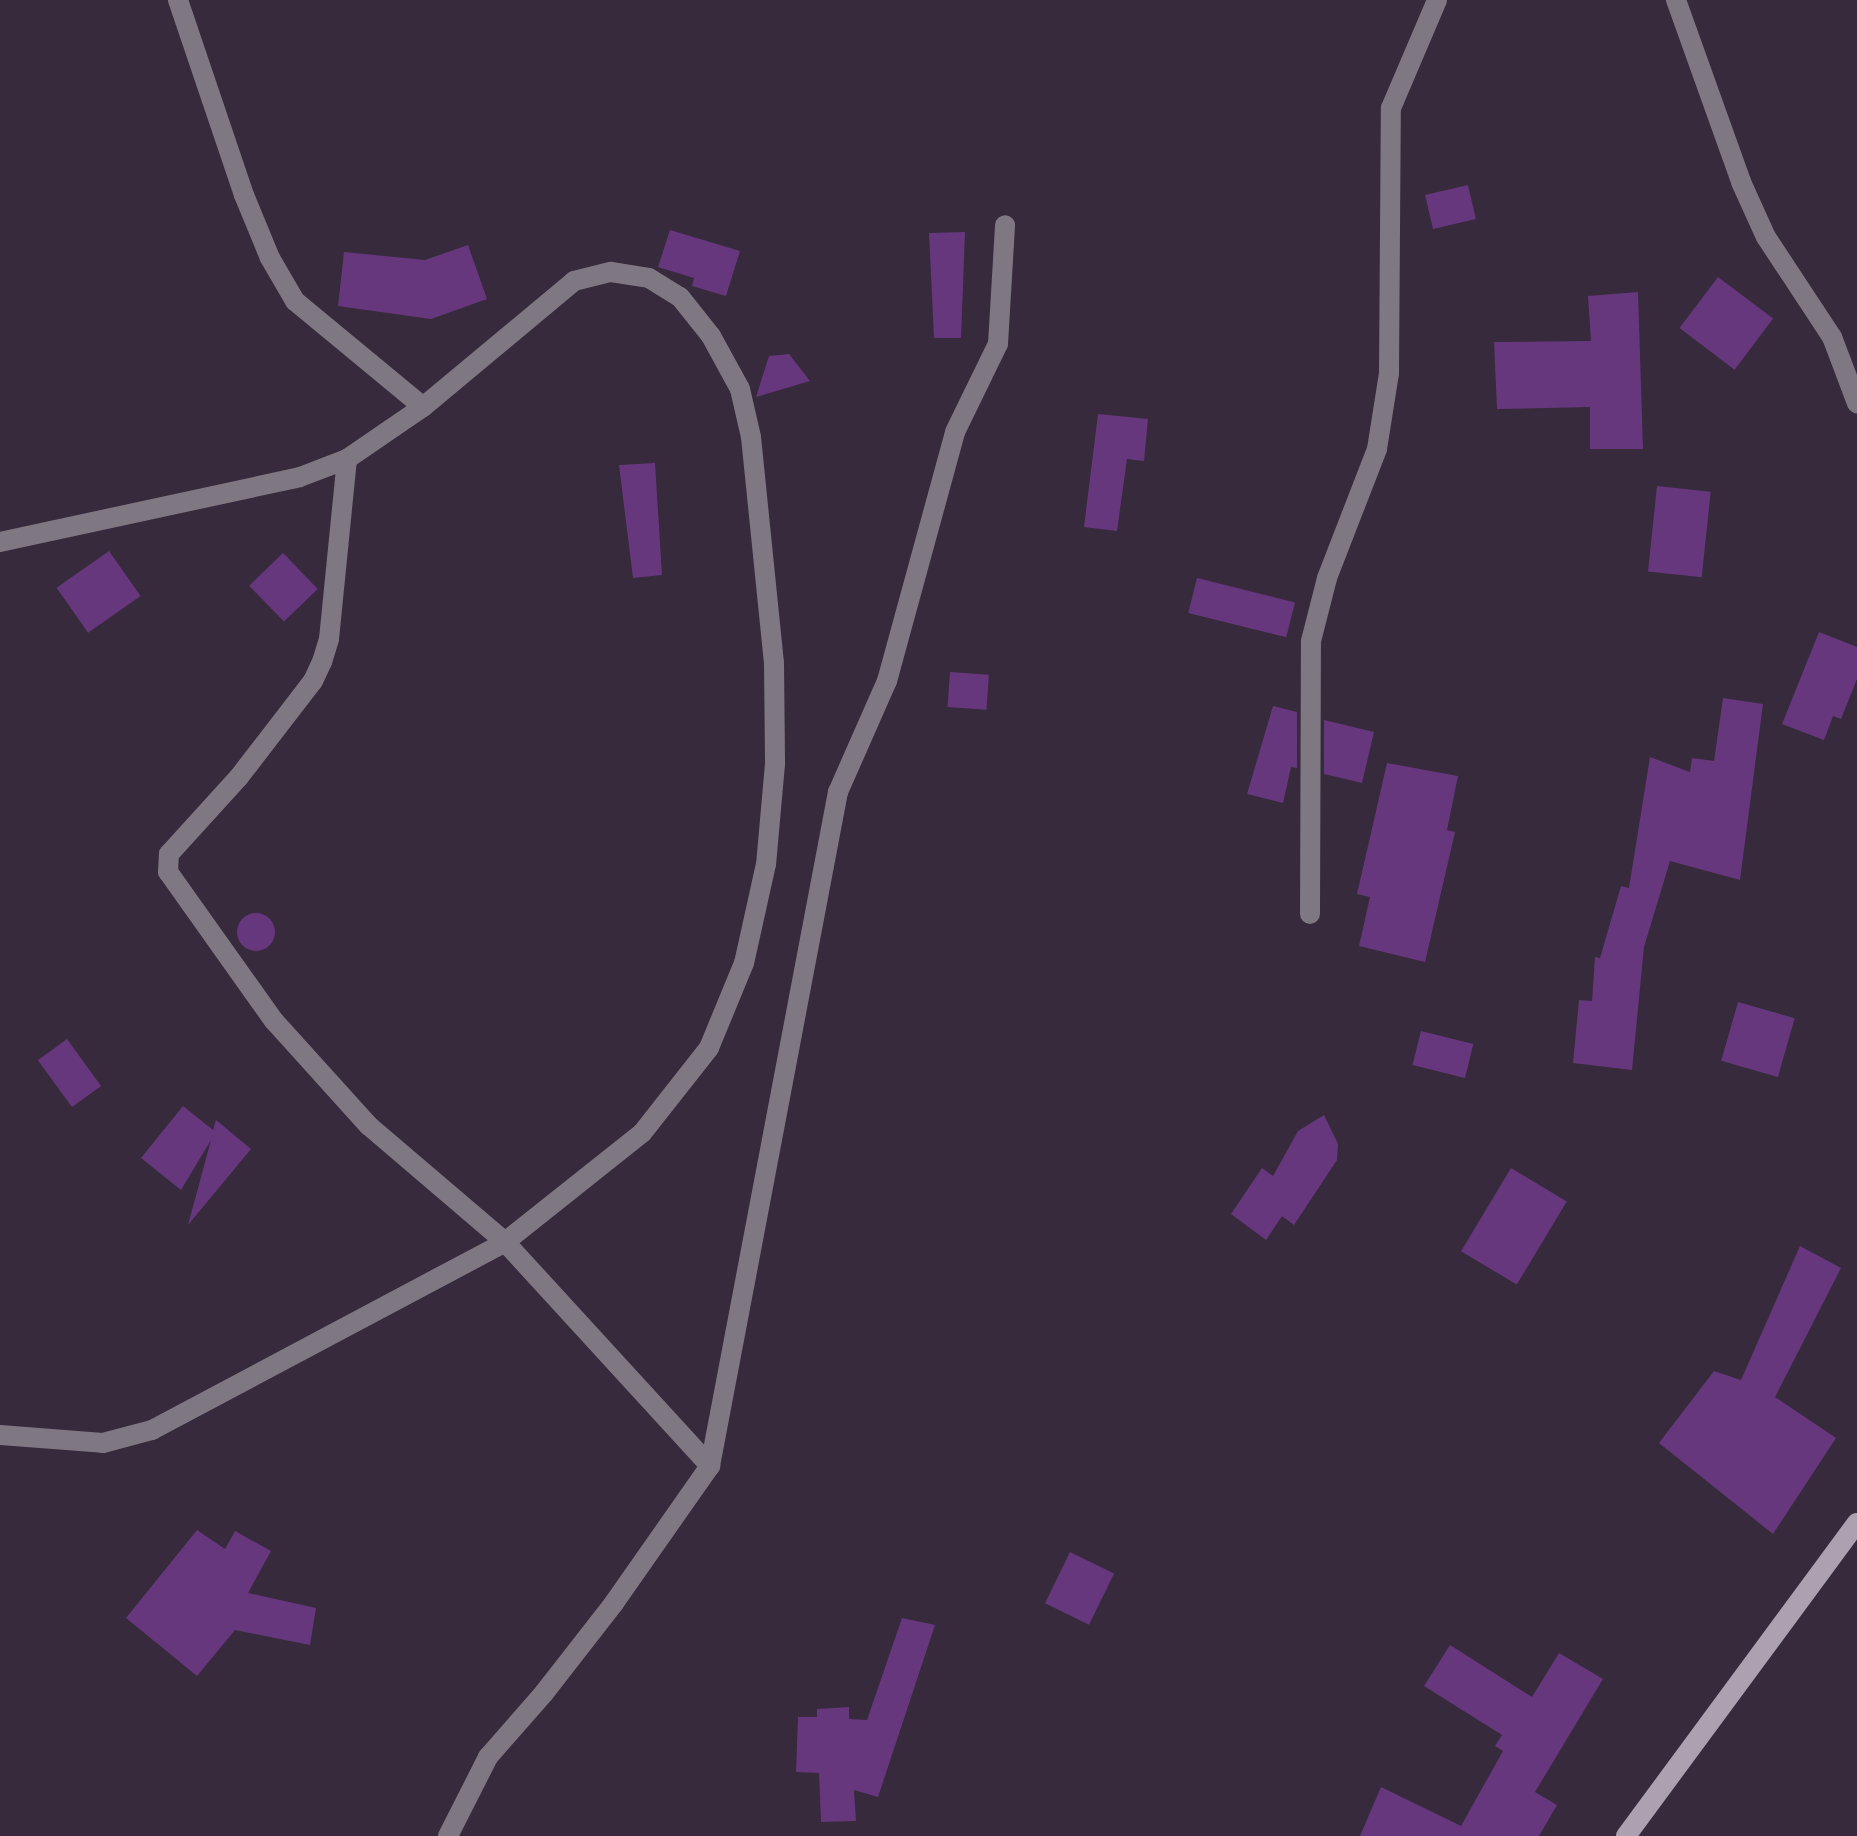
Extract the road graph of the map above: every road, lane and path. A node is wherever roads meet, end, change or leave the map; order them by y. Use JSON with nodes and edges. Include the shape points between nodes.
{"nodes":[{"id":1,"x":178,"y":0,"type":"edge"},
{"id":2,"x":1436,"y":0,"type":"edge"},
{"id":3,"x":1676,"y":0,"type":"edge"},
{"id":4,"x":1005,"y":225,"type":"dead end"},
{"id":5,"x":1857,"y":403,"type":"edge"},
{"id":6,"x":423,"y":407,"type":"junction"},
{"id":7,"x":347,"y":459,"type":"junction"},
{"id":8,"x":0,"y":542,"type":"edge"},
{"id":9,"x":1310,"y":914,"type":"dead end"},
{"id":10,"x":505,"y":1242,"type":"junction"},
{"id":11,"x":0,"y":1435,"type":"edge"},
{"id":12,"x":710,"y":1466,"type":"junction"},
{"id":13,"x":1857,"y":1523,"type":"edge"},
{"id":14,"x":448,"y":1836,"type":"edge"},
{"id":15,"x":1626,"y":1836,"type":"edge"}],
"edges":[{"from":1,"to":6,"type":"street","via":[[244,195],[295,302]]},
{"from":2,"to":9,"type":"street","via":[[1391,108],[1389,373],[1376,448],[1326,578],[1311,641]]},
{"from":3,"to":5,"type":"street","via":[[1766,238],[1832,337]]},
{"from":4,"to":12,"type":"street","via":[[998,344],[955,432],[887,681],[838,792]]},
{"from":6,"to":7,"type":"street"},
{"from":6,"to":10,"type":"street","via":[[574,281],[611,272],[649,278],[680,297],[740,389],[751,436],[774,663],[775,764],[766,864],[744,963],[709,1048],[642,1133]]},
{"from":7,"to":8,"type":"street","via":[[300,478]]},
{"from":7,"to":10,"type":"street","via":[[322,662],[238,778],[169,854],[168,872],[274,1021],[369,1126]]},
{"from":10,"to":11,"type":"street","via":[[152,1430],[104,1442]]},
{"from":10,"to":12,"type":"street"},
{"from":12,"to":14,"type":"street","via":[[614,1603],[488,1757]]},
{"from":13,"to":15,"type":"street"}]}
